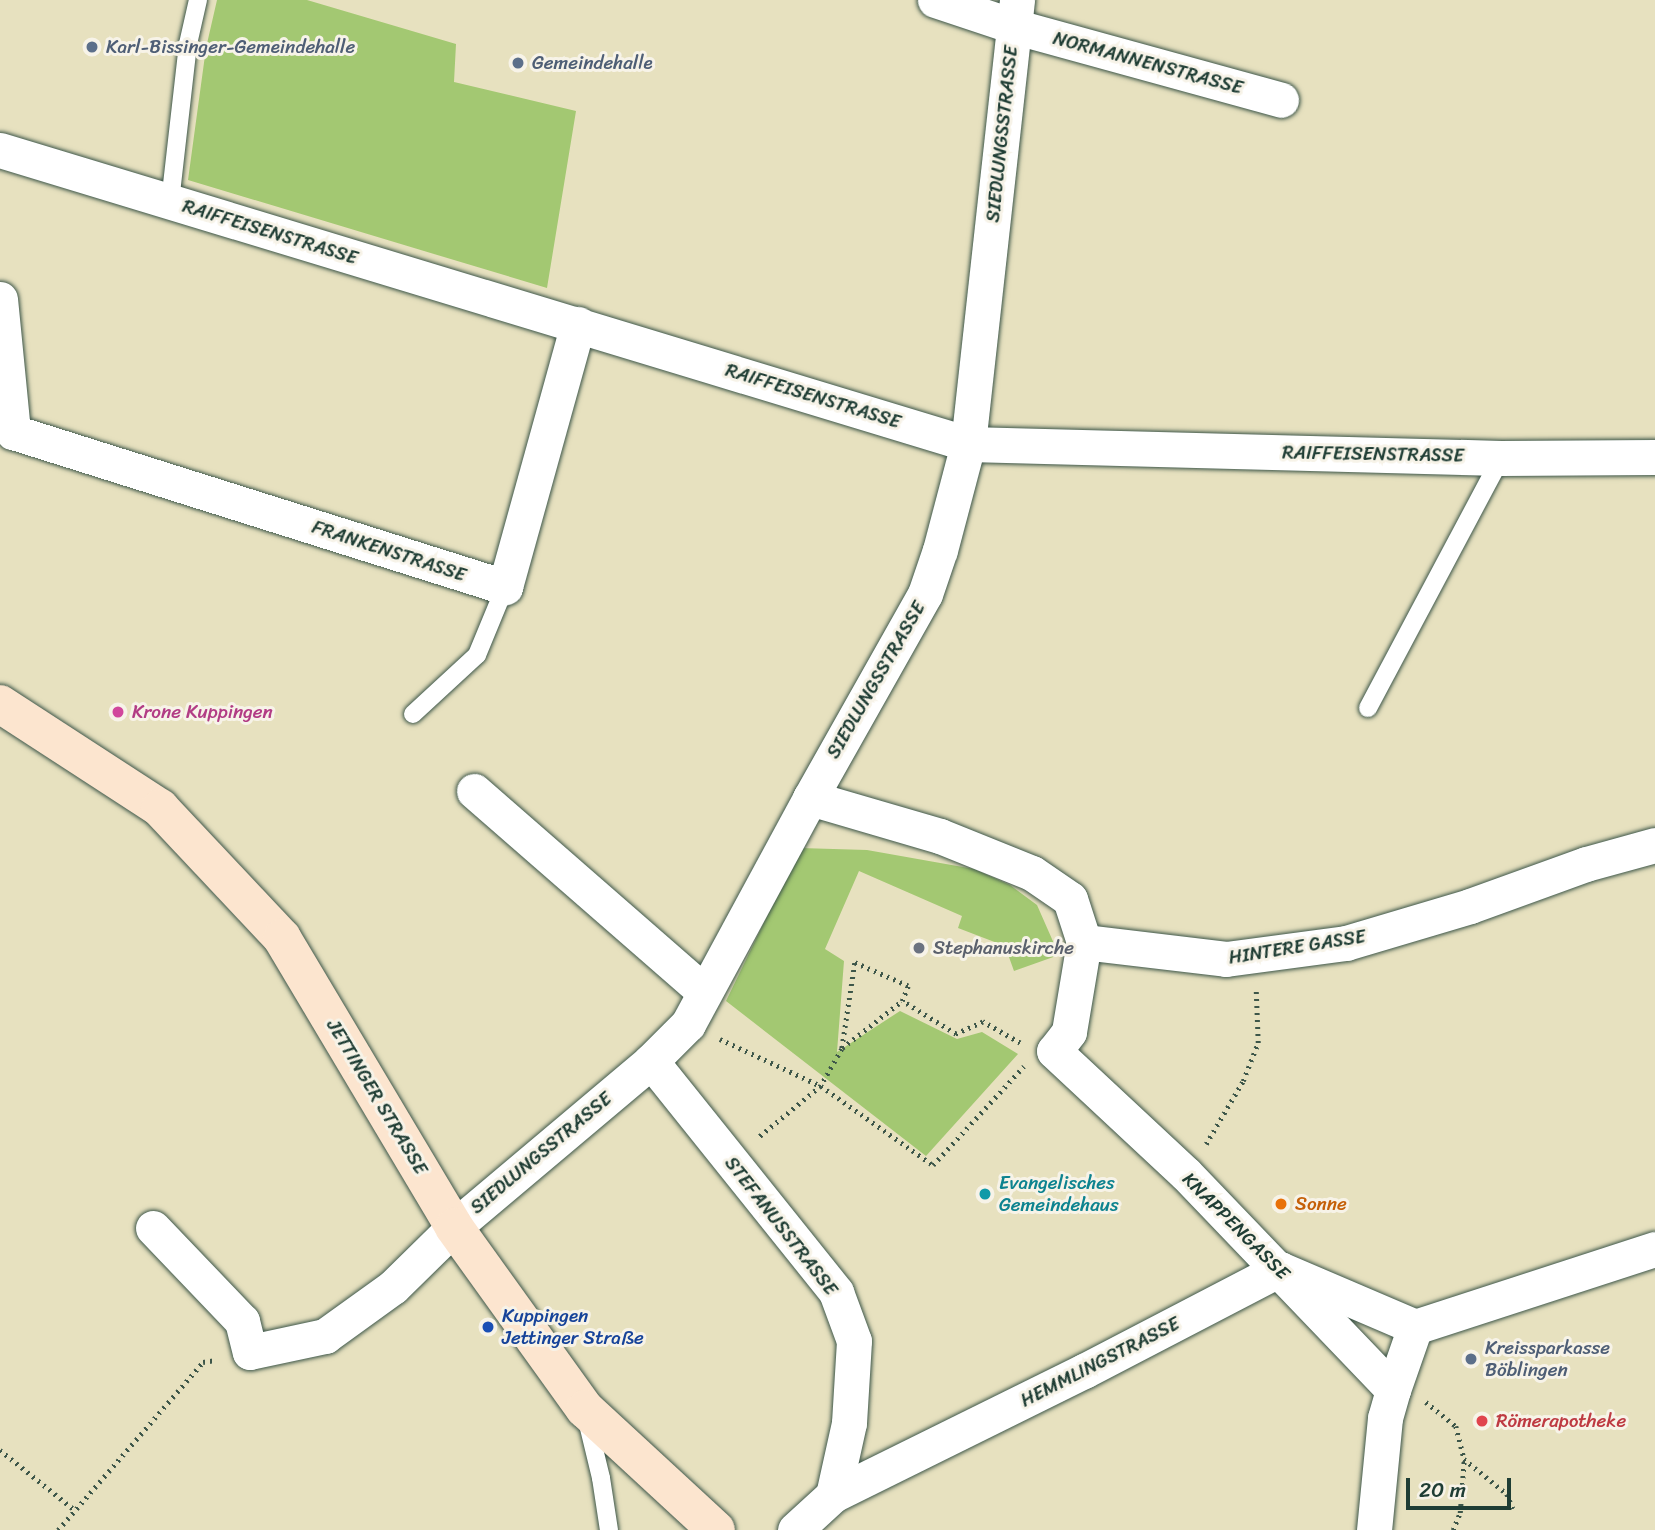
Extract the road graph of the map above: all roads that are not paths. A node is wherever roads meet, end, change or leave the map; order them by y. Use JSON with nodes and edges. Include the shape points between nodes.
{"nodes":[{"id":1,"x":198,"y":0,"type":"edge"},
{"id":2,"x":935,"y":0,"type":"edge"},
{"id":3,"x":1015,"y":13,"type":"edge"},
{"id":4,"x":1281,"y":100,"type":"dead end"},
{"id":5,"x":0,"y":150,"type":"edge"},
{"id":6,"x":170,"y":202,"type":"junction"},
{"id":7,"x":0,"y":299,"type":"edge"},
{"id":8,"x":578,"y":324,"type":"junction"},
{"id":9,"x":968,"y":444,"type":"junction"},
{"id":10,"x":1655,"y":457,"type":"edge"},
{"id":11,"x":1501,"y":458,"type":"junction"},
{"id":12,"x":505,"y":587,"type":"junction"},
{"id":13,"x":0,"y":704,"type":"edge"},
{"id":14,"x":1368,"y":708,"type":"dead end"},
{"id":15,"x":413,"y":715,"type":"dead end"},
{"id":16,"x":474,"y":791,"type":"dead end"},
{"id":17,"x":810,"y":797,"type":"junction"},
{"id":18,"x":1655,"y":845,"type":"edge"},
{"id":19,"x":1084,"y":942,"type":"junction"},
{"id":20,"x":703,"y":991,"type":"junction"},
{"id":21,"x":652,"y":1060,"type":"junction"},
{"id":22,"x":454,"y":1227,"type":"junction"},
{"id":23,"x":153,"y":1228,"type":"dead end"},
{"id":24,"x":1655,"y":1249,"type":"edge"},
{"id":25,"x":1280,"y":1269,"type":"junction"},
{"id":26,"x":1415,"y":1328,"type":"junction"},
{"id":27,"x":1393,"y":1390,"type":"junction"},
{"id":28,"x":585,"y":1409,"type":"junction"},
{"id":29,"x":833,"y":1495,"type":"junction"},
{"id":30,"x":712,"y":1529,"type":"edge"},
{"id":31,"x":608,"y":1530,"type":"edge"},
{"id":32,"x":795,"y":1530,"type":"edge"},
{"id":33,"x":1374,"y":1530,"type":"edge"}],
"edges":[{"from":1,"to":6,"type":"lane","via":[[188,44]]},
{"from":2,"to":3,"type":"street","name":"NORMANNENSTRASSE"},
{"from":3,"to":4,"type":"street","name":"NORMANNENSTRASSE"},
{"from":3,"to":9,"type":"street","name":"SIEDLUNGSSTRASSE"},
{"from":5,"to":6,"type":"street","name":"RAIFFEISENSTRASSE"},
{"from":6,"to":8,"type":"street","name":"RAIFFEISENSTRASSE"},
{"from":7,"to":12,"type":"street","name":"FRANKENSTRASSE","via":[[13,432]]},
{"from":8,"to":9,"type":"street","name":"RAIFFEISENSTRASSE"},
{"from":8,"to":12,"type":"street"},
{"from":9,"to":11,"type":"street","name":"RAIFFEISENSTRASSE"},
{"from":9,"to":17,"type":"street","name":"SIEDLUNGSSTRASSE","via":[[925,594]]},
{"from":10,"to":11,"type":"street","name":"RAIFFEISENSTRASSE"},
{"from":11,"to":14,"type":"lane"},
{"from":12,"to":15,"type":"lane","via":[[477,655]]},
{"from":13,"to":22,"type":"main road","name":"JETTINGER STRASSE","via":[[160,808],[282,938]]},
{"from":16,"to":20,"type":"street"},
{"from":17,"to":19,"type":"street","via":[[940,836],[1032,873],[1070,899]]},
{"from":17,"to":20,"type":"street","name":"SIEDLUNGSSTRASSE"},
{"from":18,"to":19,"type":"street","name":"HINTERE GASSE","via":[[1346,943],[1226,959]]},
{"from":19,"to":25,"type":"street","name":"KNAPPENGASSE","via":[[1069,1032],[1044,1052],[1186,1174]]},
{"from":20,"to":21,"type":"street","name":"SIEDLUNGSSTRASSE","via":[[688,1024]]},
{"from":21,"to":22,"type":"street","name":"SIEDLUNGSSTRASSE"},
{"from":21,"to":29,"type":"street","name":"STEFANUSSTRASSE","via":[[836,1292],[854,1341],[849,1423]]},
{"from":22,"to":23,"type":"street","name":"SIEDLUNGSSTRASSE","via":[[393,1287],[325,1336],[250,1352],[242,1321]]},
{"from":22,"to":28,"type":"main road","name":"JETTINGER STRASSE"},
{"from":24,"to":26,"type":"street"},
{"from":25,"to":26,"type":"street"},
{"from":25,"to":27,"type":"street","name":"KNAPPENGASSE"},
{"from":25,"to":29,"type":"street","name":"HEMMLINGSTRASSE"},
{"from":26,"to":27,"type":"street"},
{"from":27,"to":33,"type":"street","via":[[1385,1418]]},
{"from":28,"to":30,"type":"main road","name":"JETTINGER STRASSE"},
{"from":28,"to":31,"type":"lane"},
{"from":29,"to":32,"type":"street","name":"HEMMLINGSTRASSE"}]}
